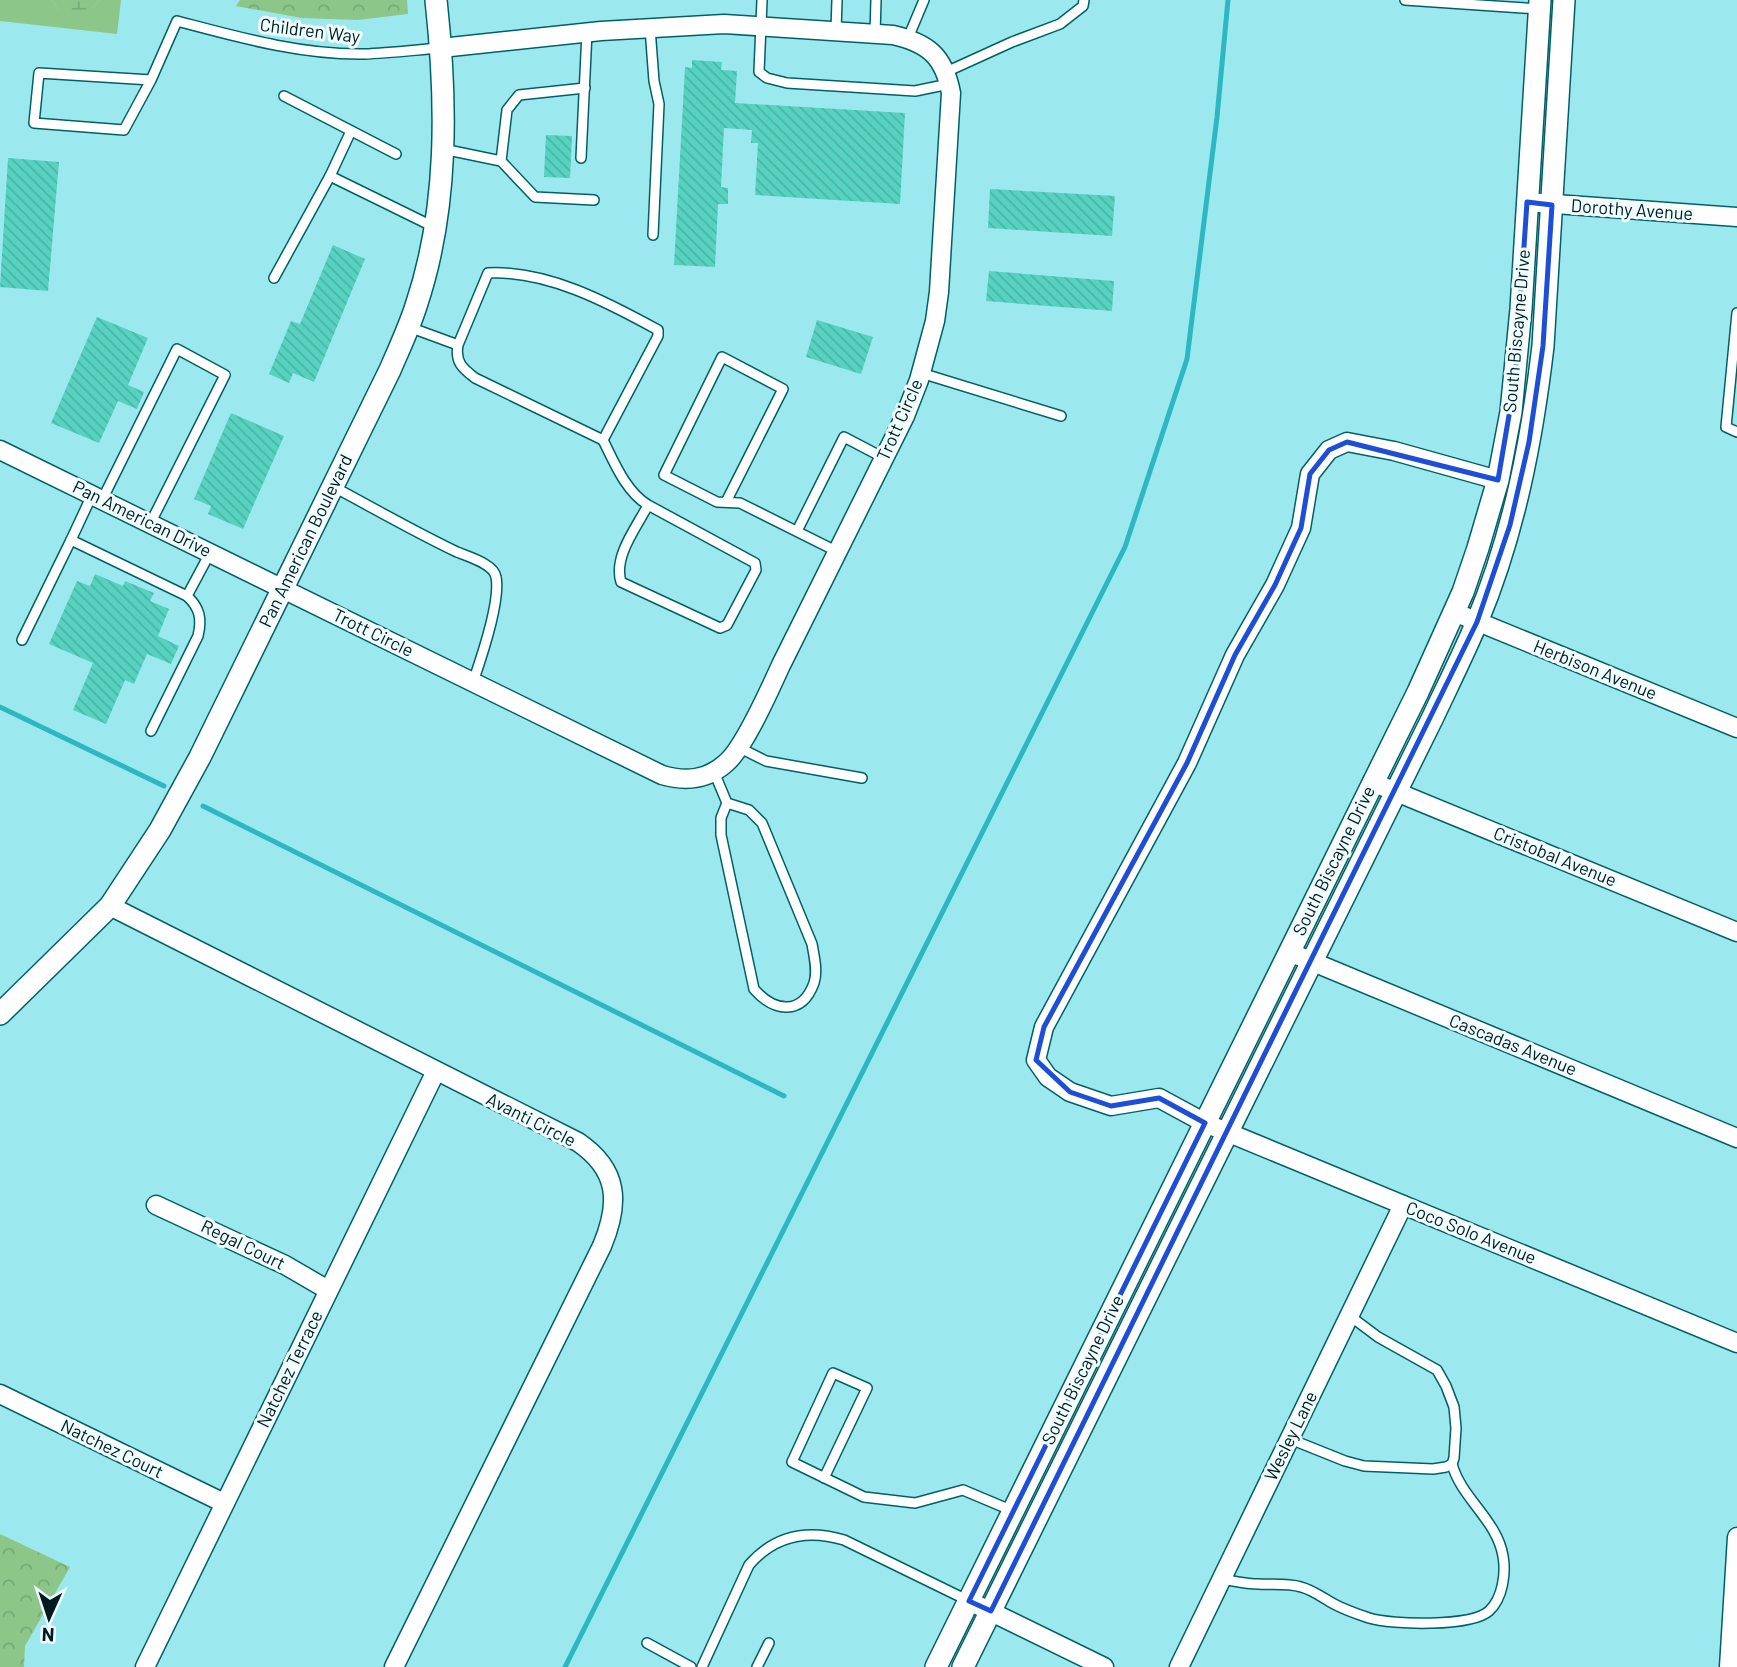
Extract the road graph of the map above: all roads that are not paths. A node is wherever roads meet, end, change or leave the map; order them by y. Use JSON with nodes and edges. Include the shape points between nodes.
{"nodes":[{"id":1,"x":436,"y":0,"type":"edge"},
{"id":2,"x":762,"y":0,"type":"edge"},
{"id":3,"x":836,"y":0,"type":"edge"},
{"id":4,"x":876,"y":0,"type":"edge"},
{"id":5,"x":924,"y":0,"type":"edge"},
{"id":6,"x":1084,"y":0,"type":"edge"},
{"id":7,"x":1405,"y":0,"type":"edge"},
{"id":8,"x":1564,"y":0,"type":"edge"},
{"id":9,"x":1539,"y":4,"type":"edge"},
{"id":10,"x":761,"y":26,"type":"junction"},
{"id":11,"x":650,"y":27,"type":"junction"},
{"id":12,"x":836,"y":31,"type":"junction"},
{"id":13,"x":587,"y":32,"type":"junction"},
{"id":14,"x":875,"y":34,"type":"junction"},
{"id":15,"x":908,"y":38,"type":"junction"},
{"id":16,"x":441,"y":48,"type":"junction"},
{"id":17,"x":948,"y":78,"type":"junction"},
{"id":18,"x":150,"y":80,"type":"junction"},
{"id":19,"x":585,"y":88,"type":"junction"},
{"id":20,"x":284,"y":96,"type":"dead end"},
{"id":21,"x":351,"y":131,"type":"junction"},
{"id":22,"x":443,"y":149,"type":"junction"},
{"id":23,"x":396,"y":154,"type":"dead end"},
{"id":24,"x":582,"y":158,"type":"dead end"},
{"id":25,"x":501,"y":161,"type":"junction"},
{"id":26,"x":330,"y":176,"type":"junction"},
{"id":27,"x":594,"y":200,"type":"dead end"},
{"id":28,"x":1527,"y":202,"type":"junction"},
{"id":29,"x":1552,"y":205,"type":"junction"},
{"id":30,"x":1737,"y":217,"type":"edge"},
{"id":31,"x":434,"y":227,"type":"junction"},
{"id":32,"x":653,"y":235,"type":"dead end"},
{"id":33,"x":274,"y":278,"type":"dead end"},
{"id":34,"x":1737,"y":313,"type":"edge"},
{"id":35,"x":408,"y":327,"type":"junction"},
{"id":36,"x":458,"y":345,"type":"junction"},
{"id":37,"x":921,"y":373,"type":"junction"},
{"id":38,"x":1062,"y":416,"type":"dead end"},
{"id":39,"x":1737,"y":432,"type":"edge"},
{"id":40,"x":603,"y":440,"type":"junction"},
{"id":41,"x":0,"y":450,"type":"edge"},
{"id":42,"x":884,"y":458,"type":"junction"},
{"id":43,"x":1498,"y":480,"type":"junction"},
{"id":44,"x":333,"y":486,"type":"junction"},
{"id":45,"x":97,"y":498,"type":"junction"},
{"id":46,"x":726,"y":502,"type":"junction"},
{"id":47,"x":648,"y":505,"type":"junction"},
{"id":48,"x":150,"y":524,"type":"junction"},
{"id":49,"x":797,"y":531,"type":"junction"},
{"id":50,"x":71,"y":540,"type":"junction"},
{"id":51,"x":838,"y":552,"type":"junction"},
{"id":52,"x":210,"y":553,"type":"junction"},
{"id":53,"x":284,"y":589,"type":"junction"},
{"id":54,"x":187,"y":596,"type":"junction"},
{"id":55,"x":1454,"y":612,"type":"junction"},
{"id":56,"x":1477,"y":622,"type":"junction"},
{"id":57,"x":22,"y":640,"type":"dead end"},
{"id":58,"x":473,"y":682,"type":"junction"},
{"id":59,"x":1737,"y":728,"type":"edge"},
{"id":60,"x":151,"y":731,"type":"dead end"},
{"id":61,"x":738,"y":747,"type":"junction"},
{"id":62,"x":714,"y":772,"type":"junction"},
{"id":63,"x":862,"y":778,"type":"dead end"},
{"id":64,"x":1372,"y":782,"type":"junction"},
{"id":65,"x":1395,"y":792,"type":"junction"},
{"id":66,"x":727,"y":803,"type":"junction"},
{"id":67,"x":110,"y":906,"type":"junction"},
{"id":68,"x":1737,"y":932,"type":"edge"},
{"id":69,"x":1289,"y":952,"type":"junction"},
{"id":70,"x":1311,"y":961,"type":"junction"},
{"id":71,"x":0,"y":1014,"type":"edge"},
{"id":72,"x":436,"y":1071,"type":"junction"},
{"id":73,"x":1205,"y":1123,"type":"junction"},
{"id":74,"x":1227,"y":1132,"type":"junction"},
{"id":75,"x":1737,"y":1138,"type":"edge"},
{"id":76,"x":156,"y":1205,"type":"dead end"},
{"id":77,"x":1403,"y":1205,"type":"junction"},
{"id":78,"x":328,"y":1290,"type":"junction"},
{"id":79,"x":1350,"y":1316,"type":"junction"},
{"id":80,"x":1737,"y":1343,"type":"edge"},
{"id":81,"x":0,"y":1394,"type":"edge"},
{"id":82,"x":1290,"y":1439,"type":"junction"},
{"id":83,"x":1452,"y":1464,"type":"junction"},
{"id":84,"x":824,"y":1478,"type":"junction"},
{"id":85,"x":224,"y":1503,"type":"junction"},
{"id":86,"x":1013,"y":1511,"type":"junction"},
{"id":87,"x":1737,"y":1537,"type":"edge"},
{"id":88,"x":1222,"y":1578,"type":"junction"},
{"id":89,"x":969,"y":1601,"type":"junction"},
{"id":90,"x":991,"y":1611,"type":"junction"},
{"id":91,"x":648,"y":1643,"type":"dead end"},
{"id":92,"x":769,"y":1643,"type":"dead end"},
{"id":93,"x":145,"y":1667,"type":"edge"},
{"id":94,"x":394,"y":1667,"type":"edge"},
{"id":95,"x":691,"y":1667,"type":"edge"},
{"id":96,"x":702,"y":1667,"type":"edge"},
{"id":97,"x":757,"y":1667,"type":"edge"},
{"id":98,"x":936,"y":1667,"type":"edge"},
{"id":99,"x":963,"y":1667,"type":"edge"},
{"id":100,"x":1104,"y":1667,"type":"edge"},
{"id":101,"x":1179,"y":1667,"type":"edge"},
{"id":102,"x":1729,"y":1667,"type":"edge"}],
"edges":[{"from":1,"to":16,"type":"street","name":"Pan American Boulevard"},
{"from":2,"to":10,"type":"lane"},
{"from":3,"to":12,"type":"lane"},
{"from":4,"to":14,"type":"lane"},
{"from":5,"to":15,"type":"lane"},
{"from":6,"to":17,"type":"lane","via":[[1083,6],[1060,24],[1012,41]]},
{"from":7,"to":9,"type":"lane"},
{"from":8,"to":29,"type":"street","name":"South Biscayne Drive"},
{"from":9,"to":28,"type":"street","name":"South Biscayne Drive"},
{"from":10,"to":11,"type":"street"},
{"from":10,"to":12,"type":"street"},
{"from":10,"to":17,"type":"lane","via":[[760,72],[777,81],[915,91]]},
{"from":11,"to":13,"type":"street"},
{"from":11,"to":32,"type":"lane","via":[[659,104]]},
{"from":12,"to":14,"type":"street"},
{"from":13,"to":16,"type":"street"},
{"from":13,"to":19,"type":"lane"},
{"from":14,"to":15,"type":"street"},
{"from":15,"to":17,"type":"street","via":[[930,49]]},
{"from":16,"to":18,"type":"lane","name":"Children Way","via":[[363,54],[300,49],[177,21]]},
{"from":16,"to":22,"type":"street","name":"Pan American Boulevard"},
{"from":17,"to":37,"type":"street","name":"Trott Circle","via":[[951,93],[939,292]]},
{"from":18,"to":18,"type":"lane","via":[[39,73],[34,123],[124,130]]},
{"from":19,"to":24,"type":"lane"},
{"from":19,"to":25,"type":"lane","via":[[519,95],[506,110]]},
{"from":20,"to":21,"type":"lane"},
{"from":21,"to":23,"type":"lane"},
{"from":21,"to":26,"type":"lane"},
{"from":22,"to":25,"type":"lane"},
{"from":22,"to":31,"type":"street","name":"Pan American Boulevard"},
{"from":25,"to":27,"type":"lane","via":[[534,197]]},
{"from":26,"to":31,"type":"lane"},
{"from":26,"to":33,"type":"lane"},
{"from":28,"to":29,"type":"street","name":"Dorothy Avenue"},
{"from":28,"to":43,"type":"street","name":"South Biscayne Drive","via":[[1515,380]]},
{"from":29,"to":30,"type":"street","name":"Dorothy Avenue"},
{"from":29,"to":56,"type":"street","name":"South Biscayne Drive","via":[[1543,346],[1530,442],[1510,525]]},
{"from":31,"to":35,"type":"street","name":"Pan American Boulevard"},
{"from":34,"to":39,"type":"lane","via":[[1726,427]]},
{"from":35,"to":36,"type":"lane"},
{"from":35,"to":44,"type":"street","name":"Pan American Boulevard"},
{"from":36,"to":40,"type":"lane","via":[[457,360],[475,378]]},
{"from":36,"to":40,"type":"lane","via":[[488,273],[573,288],[658,330]]},
{"from":37,"to":38,"type":"lane"},
{"from":37,"to":42,"type":"street","name":"Trott Circle"},
{"from":40,"to":47,"type":"lane","via":[[622,476]]},
{"from":41,"to":45,"type":"street","name":"Pan American Drive"},
{"from":42,"to":49,"type":"lane","via":[[844,437]]},
{"from":42,"to":51,"type":"street","name":"Trott Circle"},
{"from":43,"to":55,"type":"street","name":"South Biscayne Drive"},
{"from":43,"to":73,"type":"street","name":"Coco Solo Avenue","via":[[1347,442],[1329,450],[1310,474],[1301,528],[1275,585],[1235,655],[1187,763],[1044,1027],[1036,1060],[1048,1077],[1070,1092],[1111,1106],[1159,1098]]},
{"from":44,"to":53,"type":"street","name":"Pan American Boulevard"},
{"from":44,"to":58,"type":"lane","via":[[491,568],[496,576],[495,596]]},
{"from":45,"to":48,"type":"street","name":"Pan American Drive"},
{"from":45,"to":48,"type":"lane","via":[[177,349],[225,375]]},
{"from":45,"to":50,"type":"lane"},
{"from":46,"to":46,"type":"lane","via":[[664,475],[722,357],[783,389]]},
{"from":46,"to":49,"type":"lane","via":[[740,503]]},
{"from":47,"to":47,"type":"lane","via":[[620,560],[621,582],[720,628],[727,625],[756,570],[755,563]]},
{"from":48,"to":52,"type":"street","name":"Pan American Drive"},
{"from":49,"to":51,"type":"lane"},
{"from":50,"to":54,"type":"lane"},
{"from":50,"to":57,"type":"lane"},
{"from":51,"to":61,"type":"street","name":"Trott Circle"},
{"from":52,"to":53,"type":"street","name":"Pan American Drive"},
{"from":52,"to":54,"type":"lane"},
{"from":53,"to":58,"type":"street","name":"Trott Circle"},
{"from":53,"to":67,"type":"street","name":"Pan American Boulevard","via":[[182,790]]},
{"from":54,"to":60,"type":"lane","via":[[200,616],[198,636]]},
{"from":55,"to":56,"type":"street","name":"Herbison Avenue"},
{"from":55,"to":64,"type":"street","name":"South Biscayne Drive"},
{"from":56,"to":59,"type":"street","name":"Herbison Avenue"},
{"from":56,"to":65,"type":"street","name":"South Biscayne Drive"},
{"from":58,"to":62,"type":"street","name":"Trott Circle","via":[[662,775],[689,780]]},
{"from":61,"to":62,"type":"street","name":"Trott Circle"},
{"from":61,"to":63,"type":"lane","via":[[766,761]]},
{"from":62,"to":66,"type":"lane"},
{"from":64,"to":65,"type":"street","name":"Cristobal Avenue"},
{"from":64,"to":69,"type":"street","name":"South Biscayne Drive"},
{"from":65,"to":68,"type":"street","name":"Cristobal Avenue"},
{"from":65,"to":70,"type":"street","name":"South Biscayne Drive"},
{"from":66,"to":66,"type":"lane","via":[[721,835],[754,989],[778,1008],[795,1005],[815,981],[812,944],[762,823],[749,810]]},
{"from":67,"to":71,"type":"street","name":"Pan American Boulevard"},
{"from":67,"to":72,"type":"street","name":"Avanti Circle"},
{"from":69,"to":70,"type":"street","name":"Cascadas Avenue"},
{"from":69,"to":73,"type":"street","name":"South Biscayne Drive"},
{"from":70,"to":74,"type":"street","name":"South Biscayne Drive"},
{"from":70,"to":75,"type":"street","name":"Cascadas Avenue"},
{"from":72,"to":78,"type":"street","name":"Natchez Terrace"},
{"from":72,"to":94,"type":"street","name":"Avanti Circle","via":[[578,1142],[607,1172],[615,1204],[602,1246]]},
{"from":73,"to":74,"type":"street","name":"Coco Solo Avenue"},
{"from":73,"to":86,"type":"street","name":"South Biscayne Drive"},
{"from":74,"to":77,"type":"street","name":"Coco Solo Avenue"},
{"from":74,"to":90,"type":"street","name":"South Biscayne Drive"},
{"from":76,"to":78,"type":"street","name":"Regal Court"},
{"from":77,"to":79,"type":"street","name":"Wesley Lane"},
{"from":77,"to":80,"type":"street","name":"Coco Solo Avenue"},
{"from":78,"to":85,"type":"street","name":"Natchez Terrace"},
{"from":79,"to":82,"type":"street","name":"Wesley Lane"},
{"from":79,"to":83,"type":"lane","via":[[1437,1370],[1454,1407]]},
{"from":81,"to":85,"type":"street","name":"Natchez Court"},
{"from":82,"to":83,"type":"lane","via":[[1364,1465],[1433,1469]]},
{"from":82,"to":88,"type":"street","name":"Wesley Lane"},
{"from":83,"to":88,"type":"lane","via":[[1503,1553],[1503,1587],[1489,1612],[1455,1621],[1389,1622],[1354,1613],[1304,1587]]},
{"from":84,"to":84,"type":"lane","via":[[792,1462],[833,1374],[867,1388]]},
{"from":84,"to":86,"type":"lane","via":[[864,1497],[891,1502],[915,1503],[963,1490]]},
{"from":85,"to":93,"type":"street","name":"Natchez Terrace"},
{"from":86,"to":89,"type":"street","name":"South Biscayne Drive"},
{"from":87,"to":102,"type":"street"},
{"from":88,"to":101,"type":"street","name":"Wesley Lane"},
{"from":89,"to":90,"type":"street"},
{"from":89,"to":96,"type":"lane","via":[[844,1540],[826,1535],[788,1537],[749,1565]]},
{"from":89,"to":98,"type":"street","name":"South Biscayne Drive"},
{"from":90,"to":99,"type":"street","name":"South Biscayne Drive"},
{"from":90,"to":100,"type":"street"},
{"from":91,"to":95,"type":"lane"},
{"from":92,"to":97,"type":"lane"}]}
